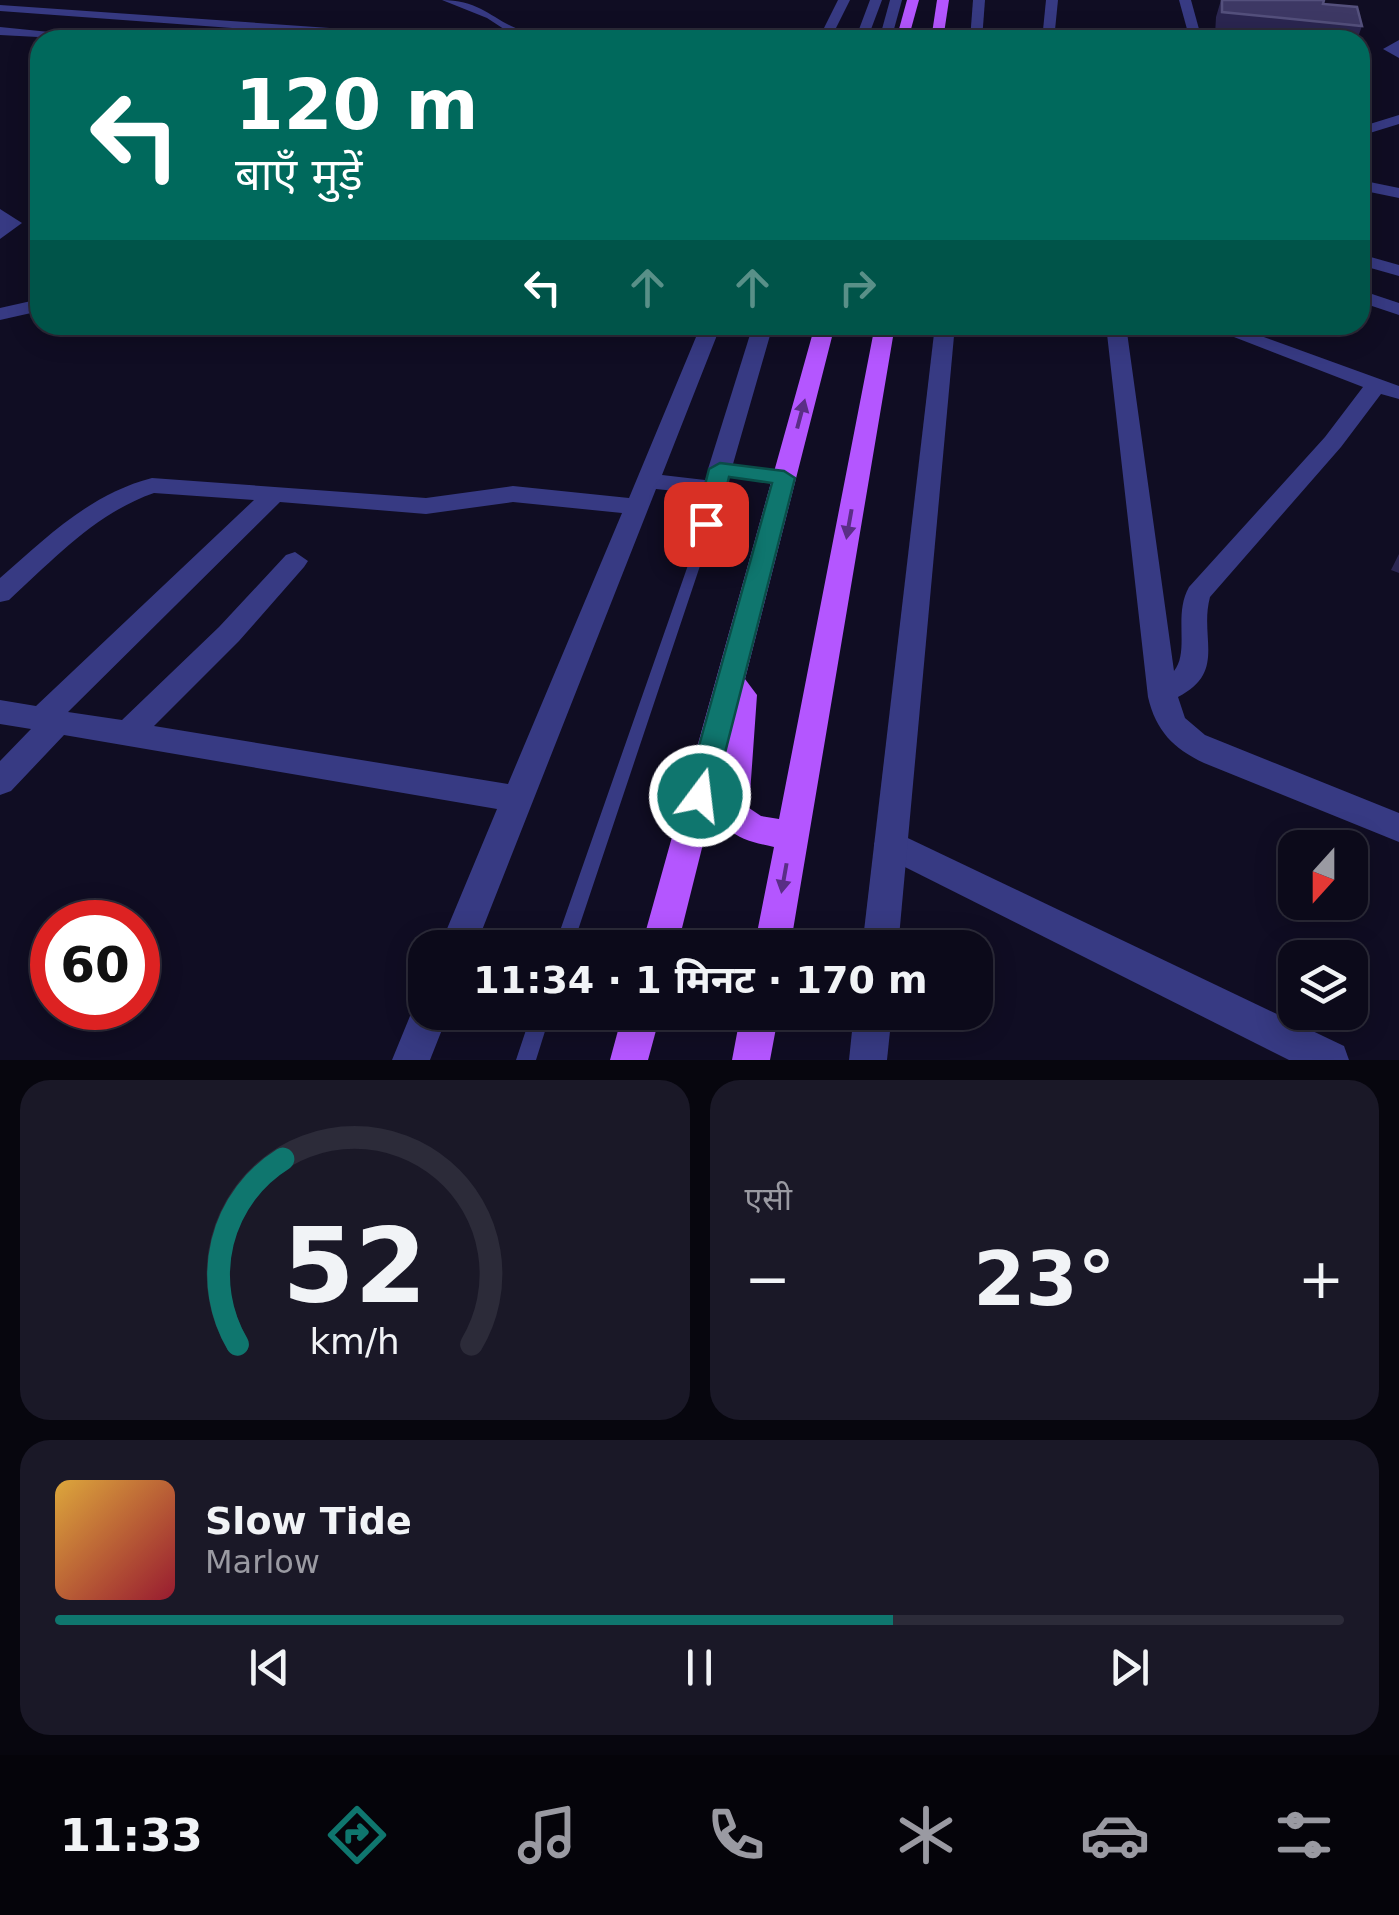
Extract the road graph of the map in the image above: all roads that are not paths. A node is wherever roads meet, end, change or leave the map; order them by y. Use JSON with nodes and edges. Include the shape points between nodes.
{"nodes":[{"id":1,"x":448,"y":0,"type":"edge"},
{"id":2,"x":844,"y":0,"type":"edge"},
{"id":3,"x":876,"y":0,"type":"edge"},
{"id":4,"x":896,"y":0,"type":"edge"},
{"id":5,"x":913,"y":0,"type":"edge"},
{"id":6,"x":944,"y":0,"type":"edge"},
{"id":7,"x":979,"y":0,"type":"edge"},
{"id":8,"x":1052,"y":0,"type":"edge"},
{"id":9,"x":1185,"y":0,"type":"edge"},
{"id":10,"x":0,"y":8,"type":"edge"},
{"id":11,"x":0,"y":16,"type":"edge"},
{"id":12,"x":182,"y":30,"type":"edge"},
{"id":13,"x":306,"y":30,"type":"edge"},
{"id":14,"x":514,"y":30,"type":"edge"},
{"id":15,"x":829,"y":30,"type":"edge"},
{"id":16,"x":866,"y":30,"type":"edge"},
{"id":17,"x":888,"y":30,"type":"edge"},
{"id":18,"x":905,"y":30,"type":"edge"},
{"id":19,"x":939,"y":30,"type":"edge"},
{"id":20,"x":977,"y":30,"type":"edge"},
{"id":21,"x":1049,"y":30,"type":"edge"},
{"id":22,"x":1194,"y":30,"type":"edge"},
{"id":23,"x":0,"y":31,"type":"edge"},
{"id":24,"x":30,"y":34,"type":"edge"},
{"id":25,"x":1399,"y":44,"type":"edge"},
{"id":26,"x":1399,"y":54,"type":"edge"},
{"id":27,"x":1399,"y":119,"type":"edge"},
{"id":28,"x":1370,"y":129,"type":"edge"},
{"id":29,"x":1370,"y":186,"type":"edge"},
{"id":30,"x":1399,"y":193,"type":"edge"},
{"id":31,"x":0,"y":214,"type":"edge"},
{"id":32,"x":0,"y":234,"type":"edge"},
{"id":33,"x":1370,"y":262,"type":"edge"},
{"id":34,"x":1399,"y":271,"type":"edge"},
{"id":35,"x":1370,"y":299,"type":"edge"},
{"id":36,"x":30,"y":307,"type":"edge"},
{"id":37,"x":1399,"y":309,"type":"edge"},
{"id":38,"x":0,"y":314,"type":"edge"},
{"id":39,"x":707,"y":335,"type":"edge"},
{"id":40,"x":760,"y":335,"type":"edge"},
{"id":41,"x":821,"y":335,"type":"edge"},
{"id":42,"x":883,"y":335,"type":"edge"},
{"id":43,"x":944,"y":335,"type":"edge"},
{"id":44,"x":1117,"y":335,"type":"edge"},
{"id":45,"x":1240,"y":335,"type":"edge"},
{"id":46,"x":1388,"y":389,"type":"edge"},
{"id":47,"x":784,"y":478,"type":"junction"},
{"id":48,"x":717,"y":479,"type":"junction"},
{"id":49,"x":276,"y":493,"type":"junction"},
{"id":50,"x":640,"y":493,"type":"junction"},
{"id":51,"x":295,"y":560,"type":"dead end"},
{"id":52,"x":0,"y":593,"type":"edge"},
{"id":53,"x":730,"y":681,"type":"junction"},
{"id":54,"x":1163,"y":691,"type":"junction"},
{"id":55,"x":0,"y":712,"type":"edge"},
{"id":56,"x":50,"y":720,"type":"junction"},
{"id":57,"x":128,"y":733,"type":"junction"},
{"id":58,"x":0,"y":782,"type":"edge"},
{"id":59,"x":517,"y":799,"type":"junction"},
{"id":60,"x":1399,"y":828,"type":"edge"},
{"id":61,"x":792,"y":836,"type":"junction"},
{"id":62,"x":890,"y":844,"type":"junction"},
{"id":63,"x":464,"y":930,"type":"edge"},
{"id":64,"x":569,"y":930,"type":"edge"},
{"id":65,"x":664,"y":930,"type":"edge"},
{"id":66,"x":775,"y":930,"type":"edge"},
{"id":67,"x":882,"y":930,"type":"edge"},
{"id":68,"x":423,"y":1030,"type":"edge"},
{"id":69,"x":536,"y":1030,"type":"edge"},
{"id":70,"x":637,"y":1030,"type":"edge"},
{"id":71,"x":757,"y":1030,"type":"edge"},
{"id":72,"x":871,"y":1030,"type":"edge"},
{"id":73,"x":411,"y":1060,"type":"edge"},
{"id":74,"x":526,"y":1060,"type":"edge"},
{"id":75,"x":629,"y":1060,"type":"edge"},
{"id":76,"x":751,"y":1060,"type":"edge"},
{"id":77,"x":868,"y":1060,"type":"edge"},
{"id":78,"x":1330,"y":1060,"type":"edge"}],
"edges":[{"from":1,"to":14,"type":"street"},
{"from":2,"to":15,"type":"street"},
{"from":3,"to":16,"type":"street"},
{"from":4,"to":17,"type":"street"},
{"from":5,"to":18,"type":"main road"},
{"from":6,"to":19,"type":"main road"},
{"from":7,"to":20,"type":"street"},
{"from":8,"to":21,"type":"street"},
{"from":9,"to":22,"type":"street"},
{"from":10,"to":13,"type":"street"},
{"from":11,"to":12,"type":"street"},
{"from":23,"to":24,"type":"street"},
{"from":25,"to":26,"type":"street","via":[[1389,49]]},
{"from":27,"to":28,"type":"street"},
{"from":29,"to":30,"type":"street"},
{"from":31,"to":32,"type":"street","via":[[14,223]]},
{"from":33,"to":34,"type":"street"},
{"from":35,"to":37,"type":"street"},
{"from":36,"to":38,"type":"street"},
{"from":39,"to":50,"type":"street"},
{"from":40,"to":48,"type":"street"},
{"from":47,"to":41,"type":"main road","one_way":true},
{"from":42,"to":61,"type":"main road","one_way":true},
{"from":43,"to":62,"type":"street"},
{"from":44,"to":54,"type":"street"},
{"from":45,"to":46,"type":"street"},
{"from":46,"to":54,"type":"street","via":[[1198,594],[1192,606],[1195,665],[1184,684]]},
{"from":47,"to":48,"type":"street"},
{"from":47,"to":53,"type":"main road"},
{"from":48,"to":50,"type":"street"},
{"from":48,"to":64,"type":"lane","via":[[700,548]]},
{"from":49,"to":50,"type":"street","via":[[426,506],[513,494]]},
{"from":49,"to":52,"type":"street","via":[[179,484],[135,489],[97,510]]},
{"from":49,"to":56,"type":"street"},
{"from":50,"to":59,"type":"street"},
{"from":51,"to":57,"type":"street"},
{"from":53,"to":61,"type":"main road","via":[[742,695],[734,815],[751,827]]},
{"from":53,"to":65,"type":"main road"},
{"from":54,"to":60,"type":"street","via":[[1166,716],[1185,741]]},
{"from":55,"to":56,"type":"street"},
{"from":56,"to":57,"type":"street"},
{"from":56,"to":58,"type":"street"},
{"from":57,"to":59,"type":"street"},
{"from":59,"to":63,"type":"street"},
{"from":61,"to":66,"type":"main road","one_way":true},
{"from":62,"to":67,"type":"street"},
{"from":62,"to":78,"type":"street"},
{"from":68,"to":73,"type":"street"},
{"from":69,"to":74,"type":"lane"},
{"from":70,"to":75,"type":"main road"},
{"from":71,"to":76,"type":"main road"},
{"from":72,"to":77,"type":"street"}]}
